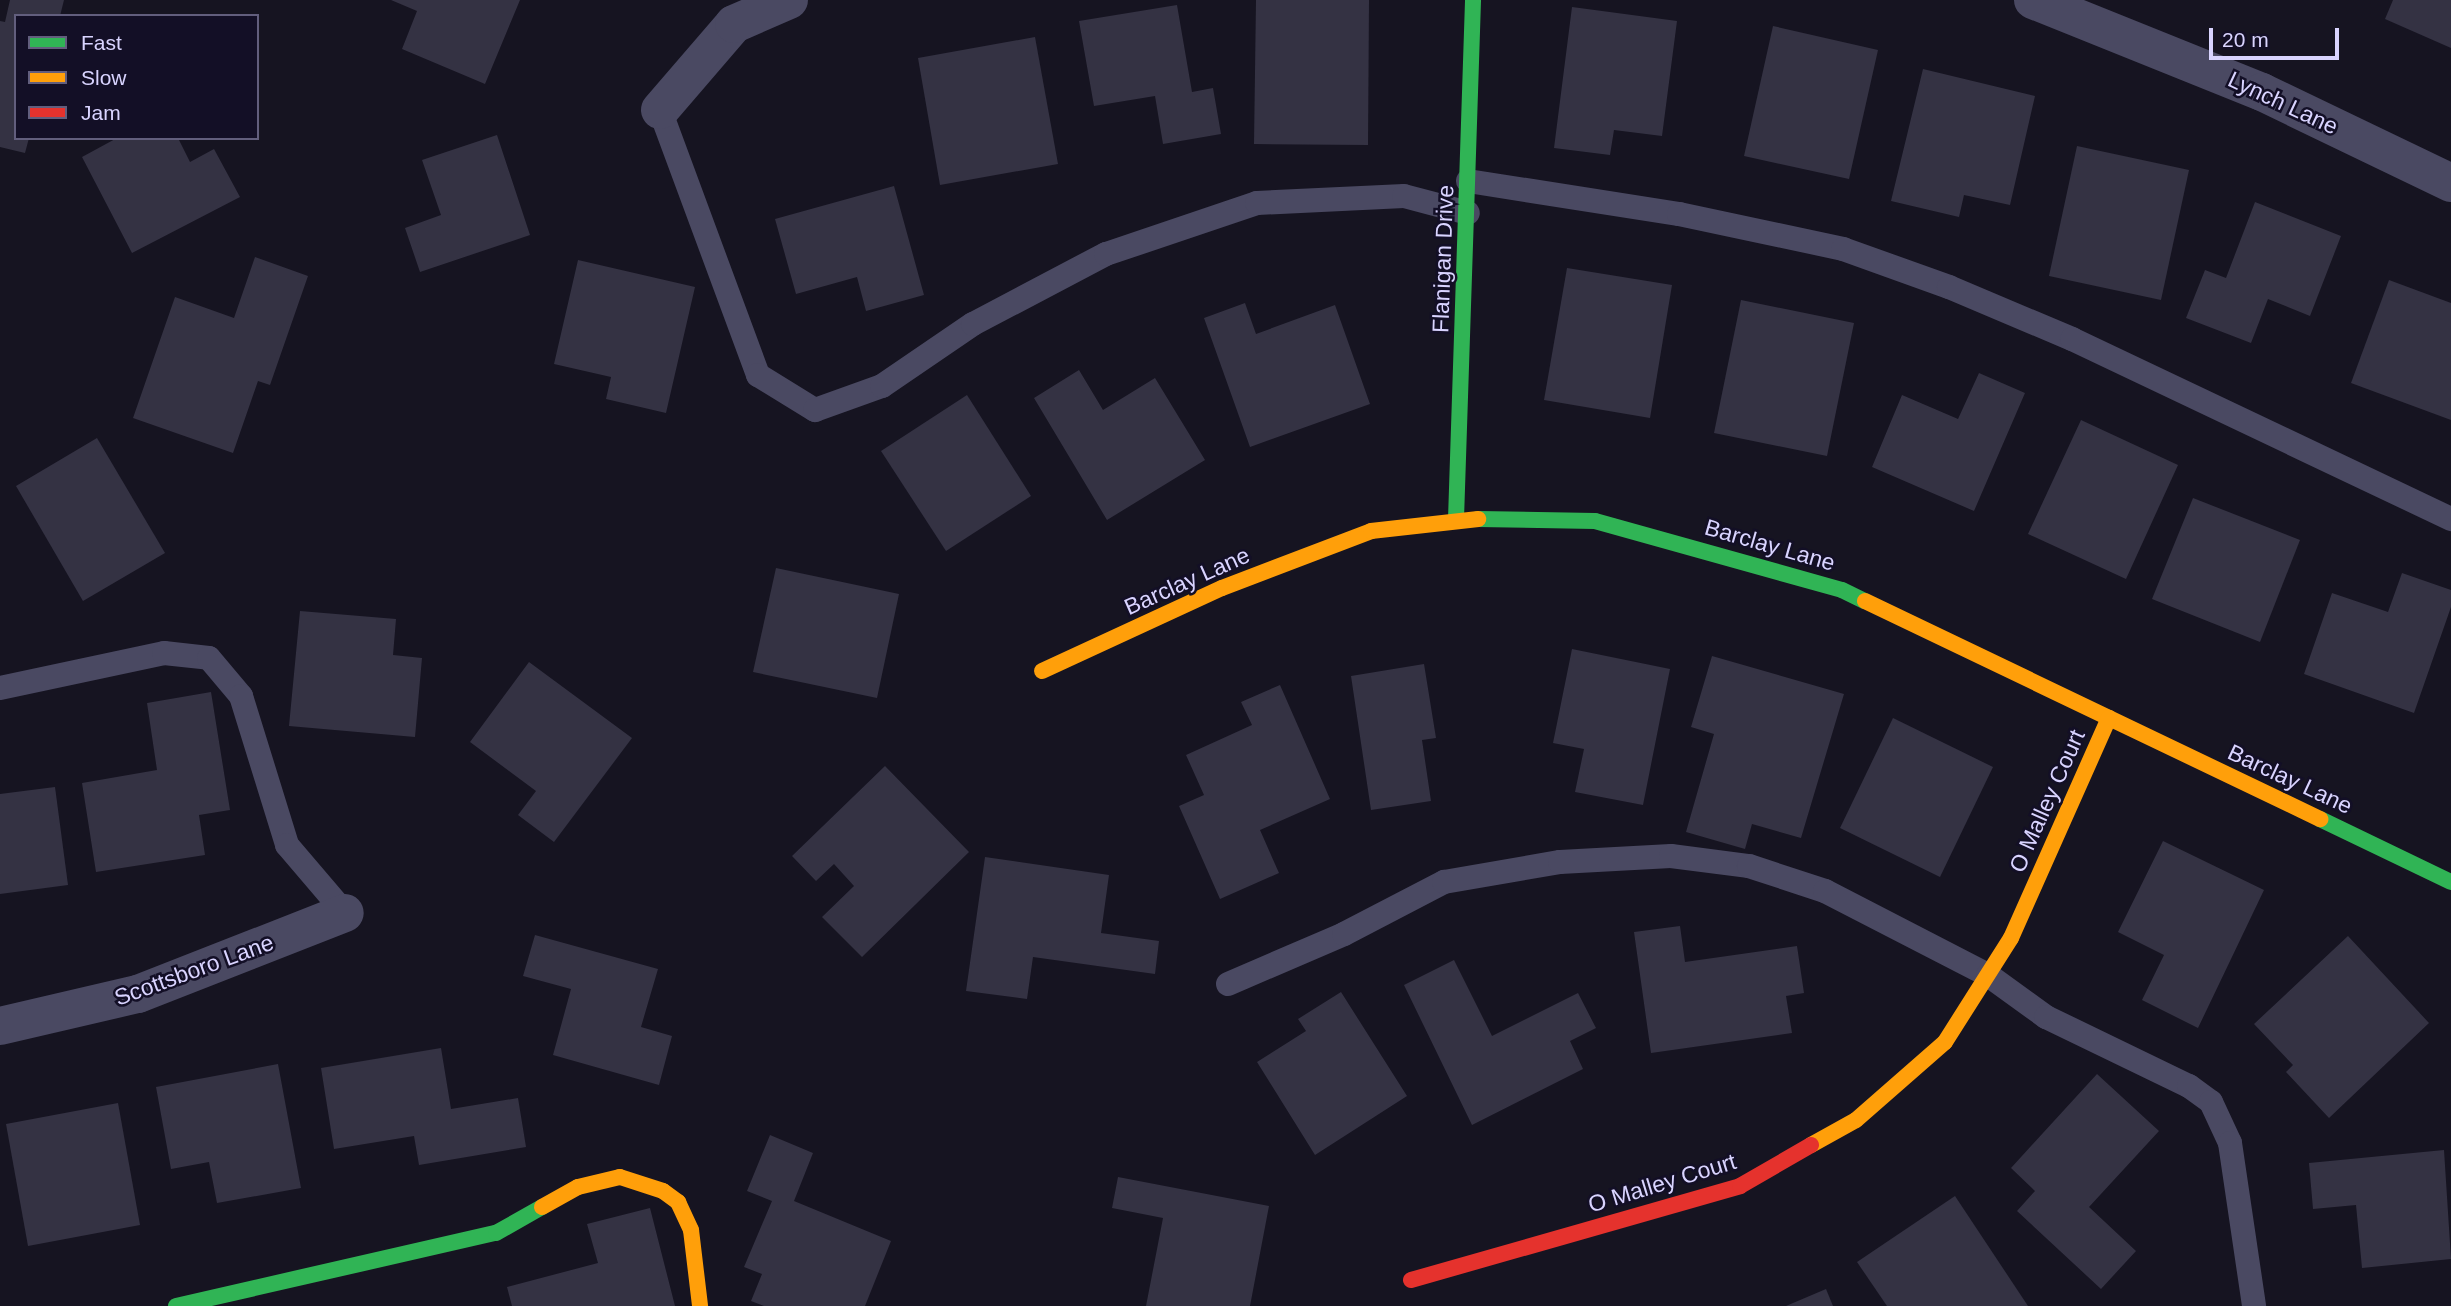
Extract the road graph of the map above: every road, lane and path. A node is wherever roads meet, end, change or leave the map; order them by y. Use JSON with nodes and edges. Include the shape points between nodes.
{"nodes":[{"id":1,"x":789,"y":0,"type":"edge"},
{"id":2,"x":1473,"y":0,"type":"edge"},
{"id":3,"x":2033,"y":0,"type":"edge"},
{"id":4,"x":660,"y":110,"type":"joint"},
{"id":5,"x":1468,"y":181,"type":"junction"},
{"id":6,"x":2451,"y":183,"type":"edge"},
{"id":7,"x":1468,"y":213,"type":"junction"},
{"id":8,"x":2451,"y":519,"type":"edge"},
{"id":9,"x":1456,"y":520,"type":"junction"},
{"id":10,"x":1042,"y":671,"type":"dead end"},
{"id":11,"x":0,"y":688,"type":"edge"},
{"id":12,"x":2109,"y":718,"type":"junction"},
{"id":13,"x":2451,"y":881,"type":"edge"},
{"id":14,"x":345,"y":914,"type":"joint"},
{"id":15,"x":1988,"y":975,"type":"junction"},
{"id":16,"x":1228,"y":984,"type":"dead end"},
{"id":17,"x":0,"y":1026,"type":"edge"},
{"id":18,"x":1411,"y":1280,"type":"dead end"},
{"id":19,"x":176,"y":1306,"type":"edge"},
{"id":20,"x":700,"y":1306,"type":"edge"},
{"id":21,"x":2254,"y":1306,"type":"edge"}],
"edges":[{"from":1,"to":4,"type":"street","via":[[734,24]]},
{"from":2,"to":5,"type":"street","name":"Flanigan Drive"},
{"from":3,"to":6,"type":"street","name":"Lynch Lane","via":[[2262,92]]},
{"from":4,"to":7,"type":"lane","via":[[758,375],[815,410],[882,386],[973,324],[1105,254],[1256,203],[1404,196]]},
{"from":5,"to":7,"type":"street","name":"Flanigan Drive"},
{"from":5,"to":8,"type":"lane","via":[[1679,214],[1843,249],[2072,339]]},
{"from":7,"to":9,"type":"street","name":"Flanigan Drive"},
{"from":9,"to":10,"type":"street","name":"Barclay Lane","via":[[1371,531],[1222,588]]},
{"from":9,"to":12,"type":"street","name":"Barclay Lane","via":[[1595,521],[1741,558],[1842,590]]},
{"from":11,"to":14,"type":"lane","via":[[164,653],[209,658],[241,696],[287,845]]},
{"from":12,"to":13,"type":"street","name":"Barclay Lane"},
{"from":12,"to":15,"type":"street","name":"O Malley Court","via":[[2011,938]]},
{"from":14,"to":17,"type":"street","name":"Scottsboro Lane","via":[[138,994]]},
{"from":15,"to":16,"type":"lane","via":[[1825,891],[1749,866],[1671,856],[1560,862],[1444,882],[1344,934]]},
{"from":15,"to":18,"type":"street","name":"O Malley Court","via":[[1945,1042],[1856,1120],[1740,1186]]},
{"from":15,"to":21,"type":"lane","via":[[2046,1017],[2189,1086],[2210,1102],[2230,1143]]},
{"from":19,"to":20,"type":"street","via":[[496,1233],[578,1188],[620,1177],[663,1191],[678,1202],[691,1230]]}]}
